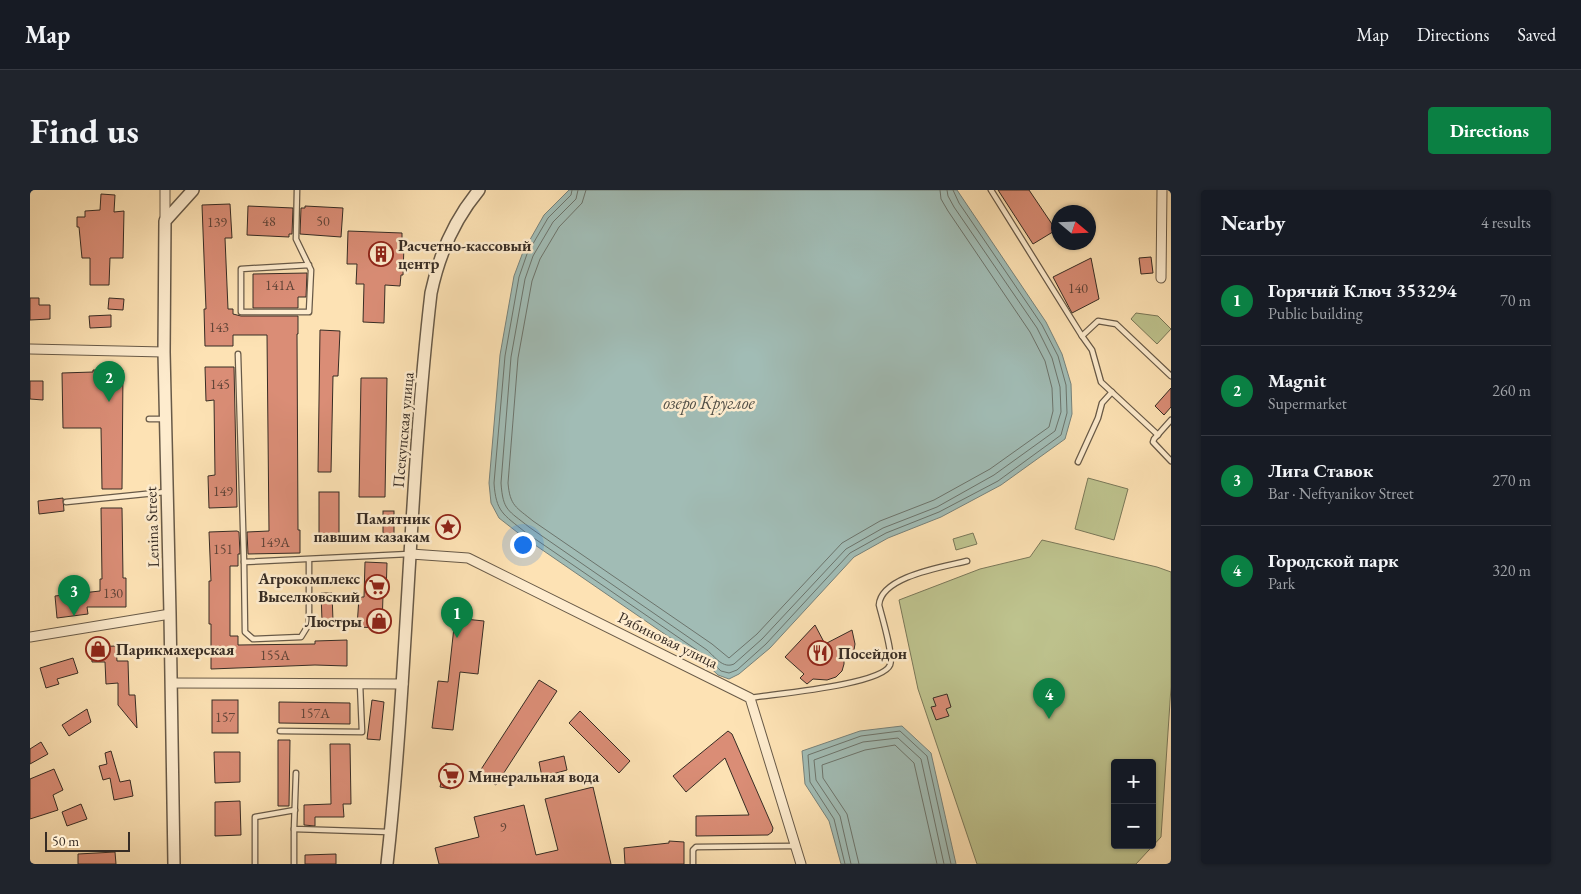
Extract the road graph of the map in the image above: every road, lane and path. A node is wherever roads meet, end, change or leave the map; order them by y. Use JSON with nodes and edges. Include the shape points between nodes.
{"nodes":[{"id":1,"x":165,"y":190,"type":"edge"},
{"id":2,"x":193,"y":190,"type":"edge"},
{"id":3,"x":297,"y":190,"type":"edge"},
{"id":4,"x":479,"y":190,"type":"edge"},
{"id":5,"x":991,"y":190,"type":"edge"},
{"id":6,"x":1162,"y":190,"type":"edge"},
{"id":7,"x":165,"y":221,"type":"junction"},
{"id":8,"x":309,"y":265,"type":"junction"},
{"id":9,"x":1161,"y":278,"type":"dead end"},
{"id":10,"x":1082,"y":336,"type":"junction"},
{"id":11,"x":30,"y":350,"type":"edge"},
{"id":12,"x":164,"y":352,"type":"junction"},
{"id":13,"x":238,"y":354,"type":"dead end"},
{"id":14,"x":1171,"y":376,"type":"edge"},
{"id":15,"x":1112,"y":392,"type":"junction"},
{"id":16,"x":149,"y":419,"type":"dead end"},
{"id":17,"x":165,"y":419,"type":"junction"},
{"id":18,"x":1171,"y":420,"type":"edge"},
{"id":19,"x":1158,"y":435,"type":"junction"},
{"id":20,"x":1171,"y":461,"type":"edge"},
{"id":21,"x":1078,"y":462,"type":"dead end"},
{"id":22,"x":167,"y":492,"type":"junction"},
{"id":23,"x":66,"y":502,"type":"dead end"},
{"id":24,"x":411,"y":554,"type":"junction"},
{"id":25,"x":309,"y":560,"type":"junction"},
{"id":26,"x":967,"y":561,"type":"dead end"},
{"id":27,"x":244,"y":562,"type":"junction"},
{"id":28,"x":170,"y":614,"type":"junction"},
{"id":29,"x":30,"y":637,"type":"edge"},
{"id":30,"x":171,"y":683,"type":"junction"},
{"id":31,"x":360,"y":684,"type":"junction"},
{"id":32,"x":404,"y":684,"type":"junction"},
{"id":33,"x":750,"y":698,"type":"junction"},
{"id":34,"x":280,"y":731,"type":"dead end"},
{"id":35,"x":296,"y":773,"type":"dead end"},
{"id":36,"x":295,"y":810,"type":"junction"},
{"id":37,"x":294,"y":829,"type":"junction"},
{"id":38,"x":391,"y":832,"type":"junction"},
{"id":39,"x":796,"y":846,"type":"junction"},
{"id":40,"x":174,"y":864,"type":"edge"},
{"id":41,"x":255,"y":864,"type":"edge"},
{"id":42,"x":294,"y":864,"type":"edge"},
{"id":43,"x":387,"y":864,"type":"edge"},
{"id":44,"x":693,"y":864,"type":"edge"},
{"id":45,"x":801,"y":864,"type":"edge"}],
"edges":[{"from":1,"to":7,"type":"street","name":"Lenina Street"},
{"from":2,"to":7,"type":"street"},
{"from":3,"to":8,"type":"lane","via":[[296,239]]},
{"from":4,"to":24,"type":"street","name":"Псекупская улица","via":[[447,240],[431,293]]},
{"from":5,"to":10,"type":"lane"},
{"from":6,"to":9,"type":"street"},
{"from":7,"to":12,"type":"street","name":"Lenina Street"},
{"from":8,"to":8,"type":"lane","via":[[309,312],[241,312],[240,269]]},
{"from":10,"to":14,"type":"lane","via":[[1098,321],[1116,324]]},
{"from":10,"to":15,"type":"lane","via":[[1092,350],[1101,382]]},
{"from":11,"to":12,"type":"street"},
{"from":12,"to":17,"type":"street","name":"Lenina Street"},
{"from":13,"to":27,"type":"lane"},
{"from":15,"to":19,"type":"lane"},
{"from":15,"to":21,"type":"lane","via":[[1102,403]]},
{"from":16,"to":17,"type":"lane"},
{"from":17,"to":22,"type":"street","name":"Lenina Street"},
{"from":18,"to":19,"type":"lane"},
{"from":19,"to":20,"type":"lane","via":[[1153,442]]},
{"from":22,"to":23,"type":"lane"},
{"from":22,"to":28,"type":"street","name":"Lenina Street"},
{"from":24,"to":25,"type":"lane"},
{"from":24,"to":32,"type":"street","name":"Псекупская улица"},
{"from":24,"to":33,"type":"street","name":"Рябиновая улица","via":[[468,558]]},
{"from":25,"to":27,"type":"lane"},
{"from":25,"to":27,"type":"lane","via":[[309,624],[301,637],[253,639],[245,632]]},
{"from":26,"to":33,"type":"lane","via":[[899,580],[883,594],[879,605],[892,658],[884,672],[858,682]]},
{"from":28,"to":29,"type":"street"},
{"from":28,"to":30,"type":"street","name":"Lenina Street"},
{"from":30,"to":31,"type":"street"},
{"from":30,"to":40,"type":"street","name":"Lenina Street"},
{"from":31,"to":32,"type":"street"},
{"from":31,"to":34,"type":"lane","via":[[362,732]]},
{"from":32,"to":38,"type":"street","name":"Псекупская улица"},
{"from":33,"to":39,"type":"street"},
{"from":35,"to":36,"type":"lane"},
{"from":36,"to":37,"type":"lane"},
{"from":36,"to":41,"type":"lane","via":[[255,818]]},
{"from":37,"to":38,"type":"lane"},
{"from":37,"to":42,"type":"lane"},
{"from":38,"to":43,"type":"street","name":"Псекупская улица"},
{"from":39,"to":44,"type":"lane","via":[[696,847]]},
{"from":39,"to":45,"type":"street"}]}
